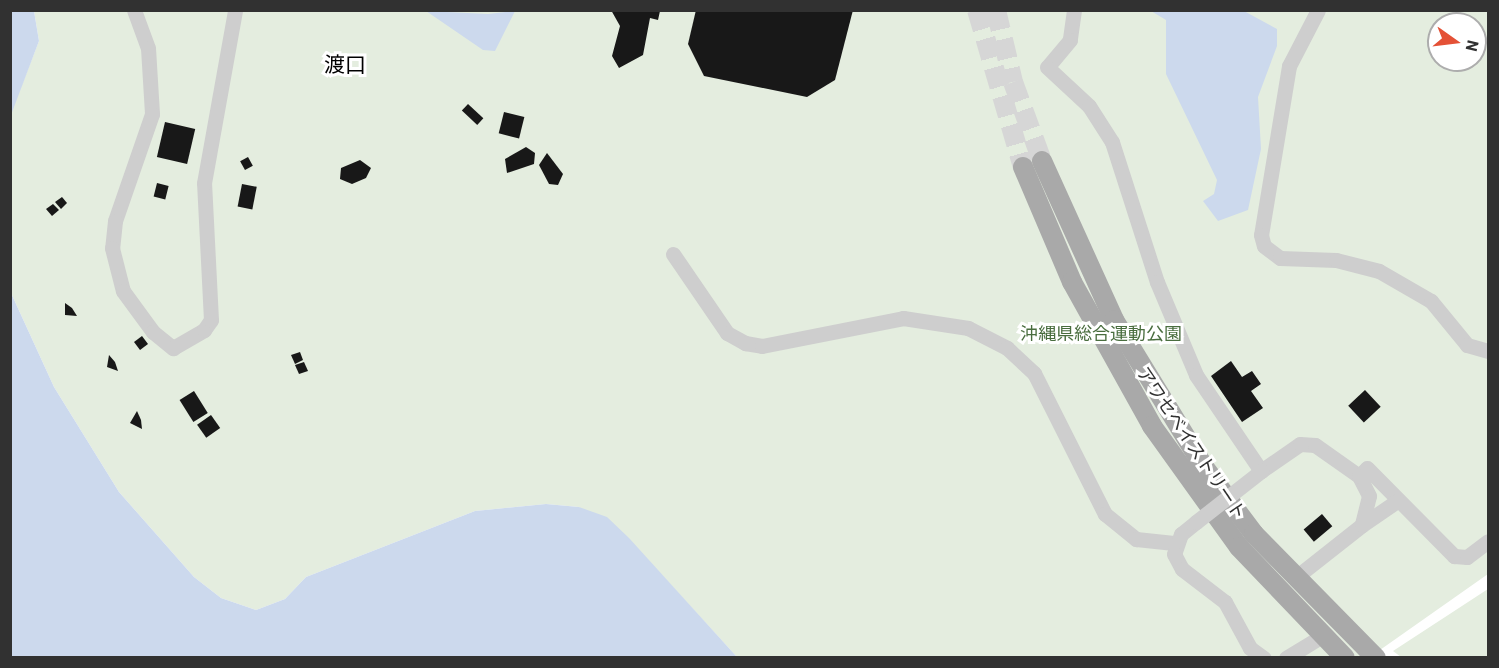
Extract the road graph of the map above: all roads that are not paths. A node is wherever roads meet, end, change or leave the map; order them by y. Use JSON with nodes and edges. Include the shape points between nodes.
{"nodes":[{"id":1,"x":134,"y":10,"type":"edge"},
{"id":2,"x":236,"y":10,"type":"edge"},
{"id":3,"x":1074,"y":10,"type":"edge"},
{"id":4,"x":1318,"y":10,"type":"edge"},
{"id":5,"x":1042,"y":161,"type":"tunnel mouth"},
{"id":6,"x":1023,"y":167,"type":"tunnel mouth"},
{"id":7,"x":673,"y":254,"type":"dead end"},
{"id":8,"x":1488,"y":351,"type":"edge"},
{"id":9,"x":1261,"y":471,"type":"junction"},
{"id":10,"x":1359,"y":476,"type":"junction"},
{"id":11,"x":1397,"y":501,"type":"junction"},
{"id":12,"x":1362,"y":525,"type":"junction"},
{"id":13,"x":1488,"y":540,"type":"edge"},
{"id":14,"x":1174,"y":543,"type":"junction"},
{"id":15,"x":1295,"y":578,"type":"junction"},
{"id":16,"x":1322,"y":636,"type":"junction"},
{"id":17,"x":1264,"y":657,"type":"edge"},
{"id":18,"x":1286,"y":657,"type":"edge"},
{"id":19,"x":1345,"y":657,"type":"edge"},
{"id":20,"x":1376,"y":657,"type":"edge"}],
"edges":[{"from":1,"to":2,"type":"lane","via":[[148,48],[152,114],[115,222],[112,248],[123,291],[153,332],[173,348],[204,330],[211,320],[204,183]]},
{"from":3,"to":9,"type":"lane","via":[[1070,40],[1047,67],[1089,106],[1112,142],[1157,282],[1196,375]]},
{"from":4,"to":8,"type":"lane","via":[[1289,66],[1261,235],[1264,246],[1280,258],[1336,260],[1387,274],[1431,300],[1467,345]]},
{"from":5,"to":15,"type":"main road","name":"アワセベイストリート","via":[[1090,272],[1139,365],[1204,467]]},
{"from":6,"to":16,"type":"main road","name":"アワセベイストリート","via":[[1072,282],[1152,426],[1239,547]]},
{"from":7,"to":14,"type":"lane","via":[[727,333],[745,343],[762,346],[903,318],[968,328],[1007,348],[1034,373],[1105,514],[1136,539]]},
{"from":9,"to":10,"type":"lane","via":[[1299,444],[1307,444],[1334,454]]},
{"from":9,"to":14,"type":"lane","bridge":true},
{"from":10,"to":11,"type":"lane","via":[[1367,468]]},
{"from":10,"to":12,"type":"lane","via":[[1369,496]]},
{"from":11,"to":12,"type":"lane"},
{"from":11,"to":13,"type":"lane","via":[[1454,556],[1467,557]]},
{"from":12,"to":15,"type":"lane"},
{"from":14,"to":17,"type":"lane","via":[[1182,569],[1226,603],[1250,648]]},
{"from":15,"to":20,"type":"main road","name":"アワセベイストリート"},
{"from":16,"to":18,"type":"lane"},
{"from":16,"to":19,"type":"main road","name":"アワセベイストリート"}]}
